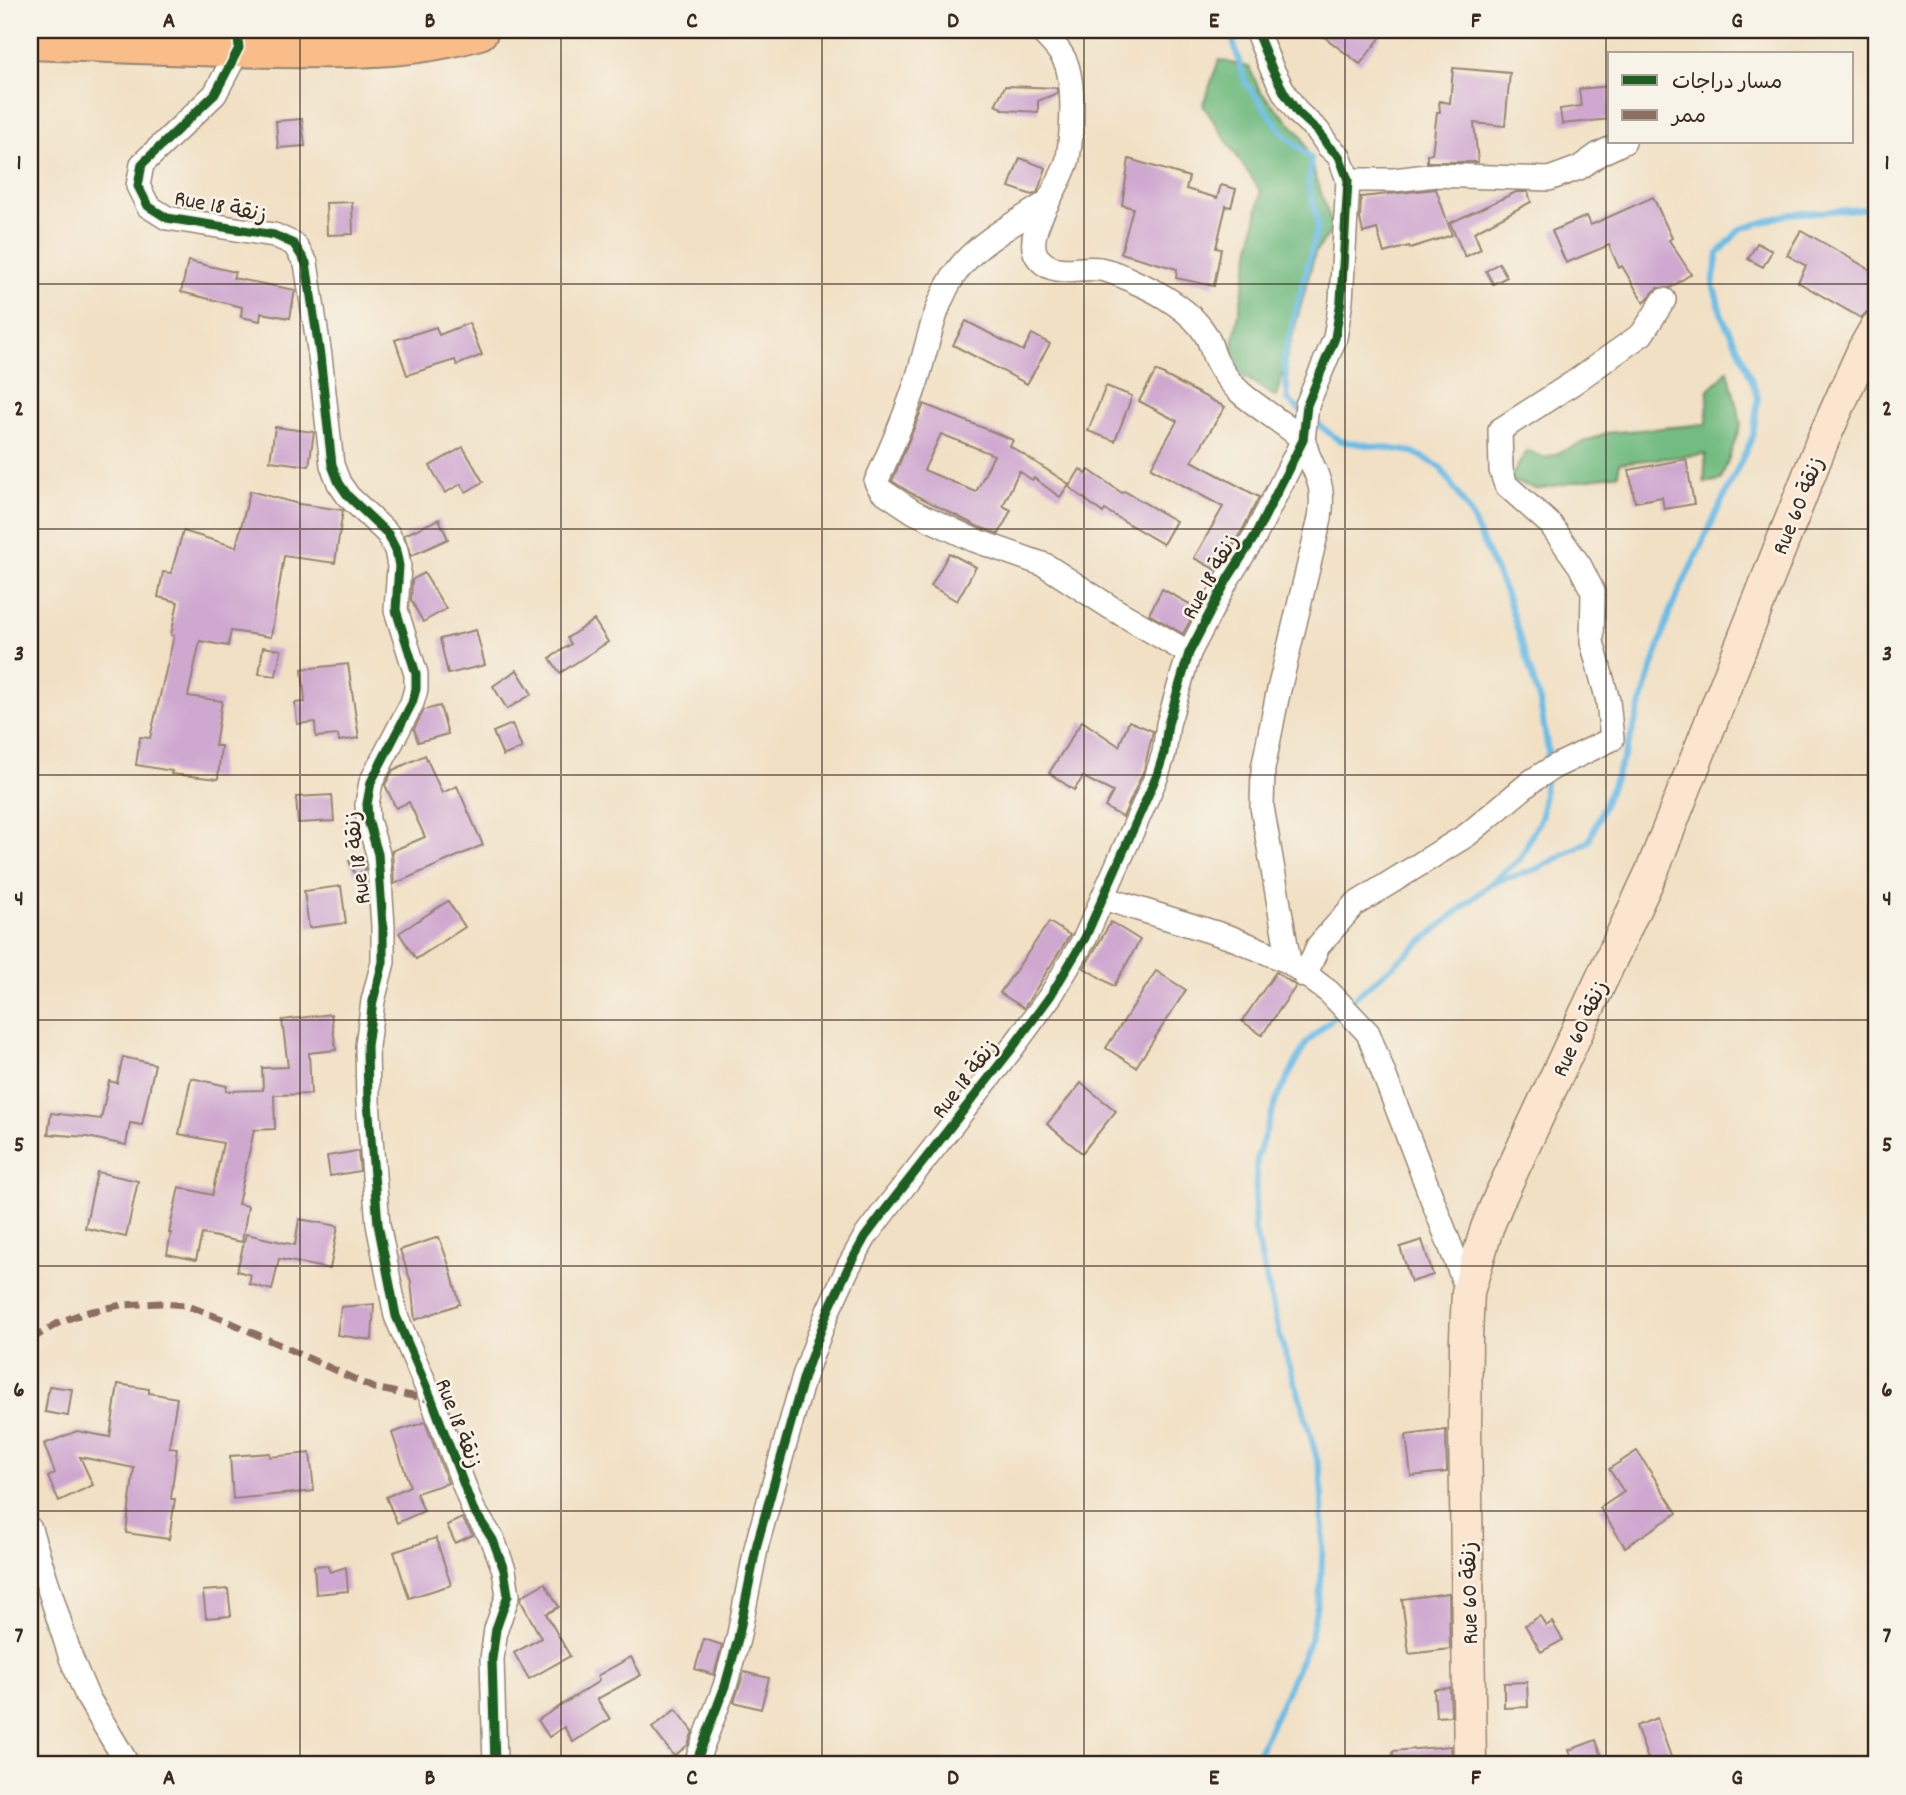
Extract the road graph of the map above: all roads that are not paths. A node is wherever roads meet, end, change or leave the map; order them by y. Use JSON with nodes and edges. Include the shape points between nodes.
{"nodes":[{"id":1,"x":479,"y":30,"type":"edge"},
{"id":2,"x":1040,"y":30,"type":"edge"},
{"id":3,"x":1256,"y":30,"type":"edge"},
{"id":4,"x":238,"y":39,"type":"edge"},
{"id":5,"x":30,"y":40,"type":"edge"},
{"id":6,"x":1620,"y":144,"type":"edge"},
{"id":7,"x":1348,"y":180,"type":"junction"},
{"id":8,"x":1051,"y":200,"type":"junction"},
{"id":9,"x":1664,"y":300,"type":"dead end"},
{"id":10,"x":1876,"y":328,"type":"edge"},
{"id":11,"x":1304,"y":435,"type":"junction"},
{"id":12,"x":1189,"y":653,"type":"junction"},
{"id":13,"x":1103,"y":898,"type":"junction"},
{"id":14,"x":1297,"y":969,"type":"junction"},
{"id":15,"x":1468,"y":1292,"type":"junction"},
{"id":16,"x":30,"y":1529,"type":"edge"},
{"id":17,"x":128,"y":1765,"type":"edge"},
{"id":18,"x":495,"y":1765,"type":"edge"},
{"id":19,"x":695,"y":1765,"type":"edge"},
{"id":20,"x":1470,"y":1765,"type":"edge"}],
"edges":[{"from":1,"to":4,"type":"highway","via":[[418,43],[350,49]]},
{"from":2,"to":8,"type":"street","via":[[1066,63],[1071,85],[1068,159]]},
{"from":3,"to":7,"type":"street","via":[[1285,94],[1339,156]]},
{"from":4,"to":5,"type":"highway"},
{"from":4,"to":18,"type":"street","name":"Rue 18 زنقة","via":[[215,94],[142,164],[138,186],[148,206],[167,218],[274,234],[294,244],[306,263],[332,465],[348,496],[388,534],[397,550],[396,610],[416,674],[416,689],[371,782],[367,804],[383,926],[383,962],[367,1046],[368,1102],[378,1224],[396,1316],[473,1509],[493,1540],[504,1570],[508,1595],[492,1659]]},
{"from":6,"to":7,"type":"street","via":[[1549,179],[1435,175]]},
{"from":7,"to":11,"type":"street","via":[[1335,338],[1307,405]]},
{"from":8,"to":11,"type":"street","via":[[1041,213],[1033,244],[1039,259],[1052,269],[1101,269],[1136,282],[1172,304],[1206,335],[1227,378],[1240,393]]},
{"from":8,"to":12,"type":"street","via":[[969,257],[950,281],[929,331],[902,424],[876,482],[914,512],[1045,565]]},
{"from":9,"to":14,"type":"street","via":[[1642,334],[1500,430],[1506,485],[1551,525],[1593,592],[1592,642],[1608,701],[1612,739],[1533,780],[1467,835],[1354,905]]},
{"from":10,"to":15,"type":"street","name":"Rue 60 زنقة","via":[[1822,442],[1652,871],[1499,1199]]},
{"from":11,"to":12,"type":"street","name":"Rue 18 زنقة","via":[[1255,536]]},
{"from":11,"to":14,"type":"street","via":[[1323,497],[1276,698],[1262,807]]},
{"from":12,"to":13,"type":"street","name":"Rue 18 زنقة","via":[[1164,753]]},
{"from":13,"to":14,"type":"street","via":[[1232,938]]},
{"from":13,"to":19,"type":"street","name":"Rue 18 زنقة","via":[[1051,995],[865,1237],[849,1266],[804,1376],[757,1544],[725,1686]]},
{"from":14,"to":15,"type":"street","via":[[1329,992],[1368,1033]]},
{"from":15,"to":20,"type":"street","name":"Rue 60 زنقة","via":[[1465,1426]]},
{"from":16,"to":17,"type":"street","via":[[71,1658],[87,1696]]}]}
